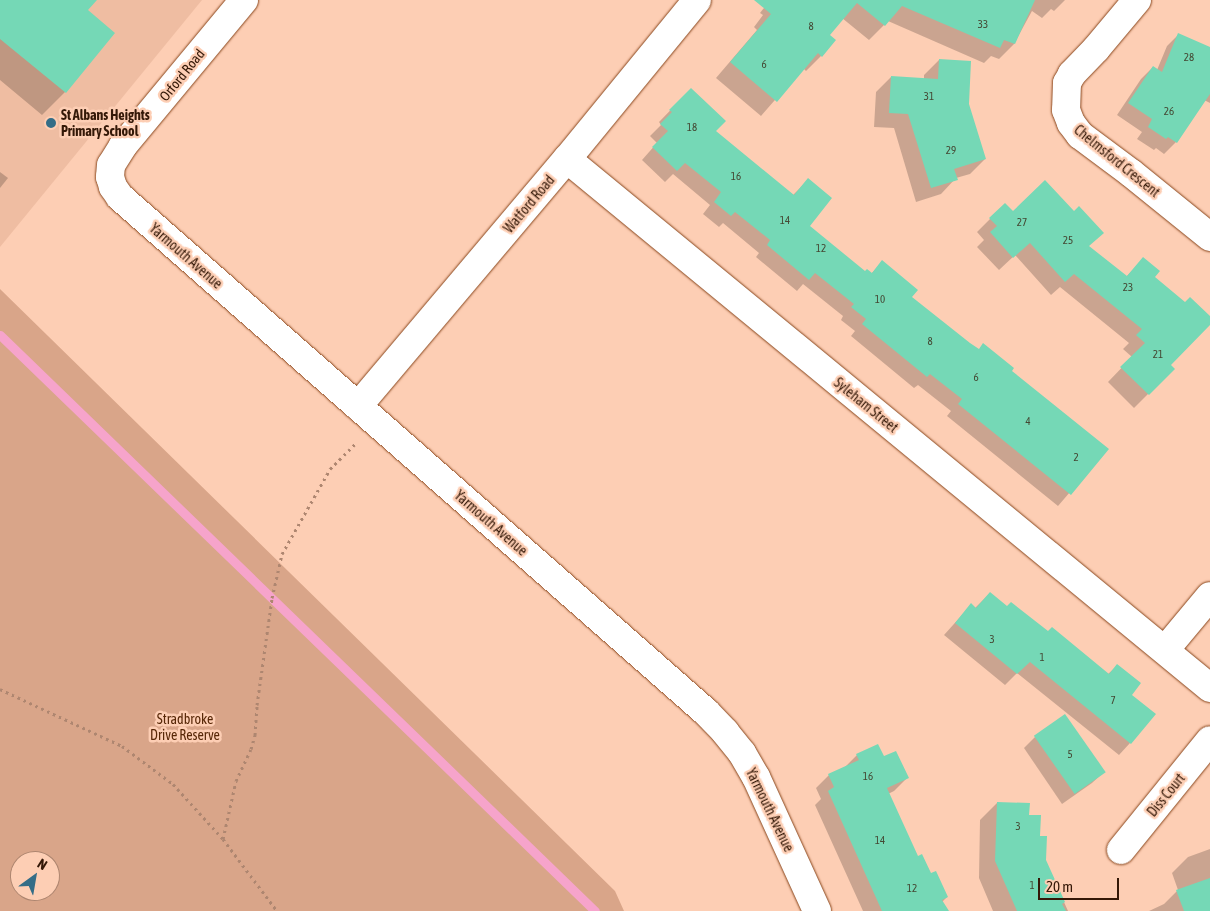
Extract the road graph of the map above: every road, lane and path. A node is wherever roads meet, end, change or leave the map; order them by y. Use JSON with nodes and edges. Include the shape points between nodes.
{"nodes":[{"id":1,"x":244,"y":0,"type":"edge"},
{"id":2,"x":696,"y":0,"type":"edge"},
{"id":3,"x":1137,"y":0,"type":"edge"},
{"id":4,"x":567,"y":159,"type":"junction"},
{"id":5,"x":110,"y":177,"type":"joint"},
{"id":6,"x":1210,"y":237,"type":"edge"},
{"id":7,"x":358,"y":406,"type":"junction"},
{"id":8,"x":356,"y":443,"type":"dead end"},
{"id":9,"x":1210,"y":596,"type":"edge"},
{"id":10,"x":1165,"y":650,"type":"junction"},
{"id":11,"x":1210,"y":688,"type":"edge"},
{"id":12,"x":0,"y":689,"type":"edge"},
{"id":13,"x":1210,"y":740,"type":"edge"},
{"id":14,"x":223,"y":839,"type":"junction"},
{"id":15,"x":1121,"y":850,"type":"dead end"},
{"id":16,"x":276,"y":911,"type":"edge"},
{"id":17,"x":817,"y":911,"type":"edge"}],
"edges":[{"from":1,"to":5,"type":"street","name":"Orford Road","via":[[123,146],[111,165]]},
{"from":2,"to":4,"type":"street","name":"Watford Road"},
{"from":3,"to":6,"type":"street","name":"Chelmsford Crescent","via":[[1072,74],[1067,83],[1066,110],[1080,135],[1132,172]]},
{"from":4,"to":7,"type":"street","name":"Watford Road"},
{"from":4,"to":10,"type":"street","name":"Syleham Street"},
{"from":5,"to":7,"type":"street","name":"Yarmouth Avenue","via":[[120,198]]},
{"from":7,"to":17,"type":"street","name":"Yarmouth Avenue","via":[[725,732],[756,777]]},
{"from":8,"to":14,"type":"path","via":[[330,469],[282,554],[272,598],[255,735],[236,781]]},
{"from":9,"to":10,"type":"street"},
{"from":10,"to":11,"type":"street","name":"Syleham Street"},
{"from":12,"to":14,"type":"path","via":[[122,746],[173,784]]},
{"from":13,"to":15,"type":"street","name":"Diss Court"},
{"from":14,"to":16,"type":"path"}]}
